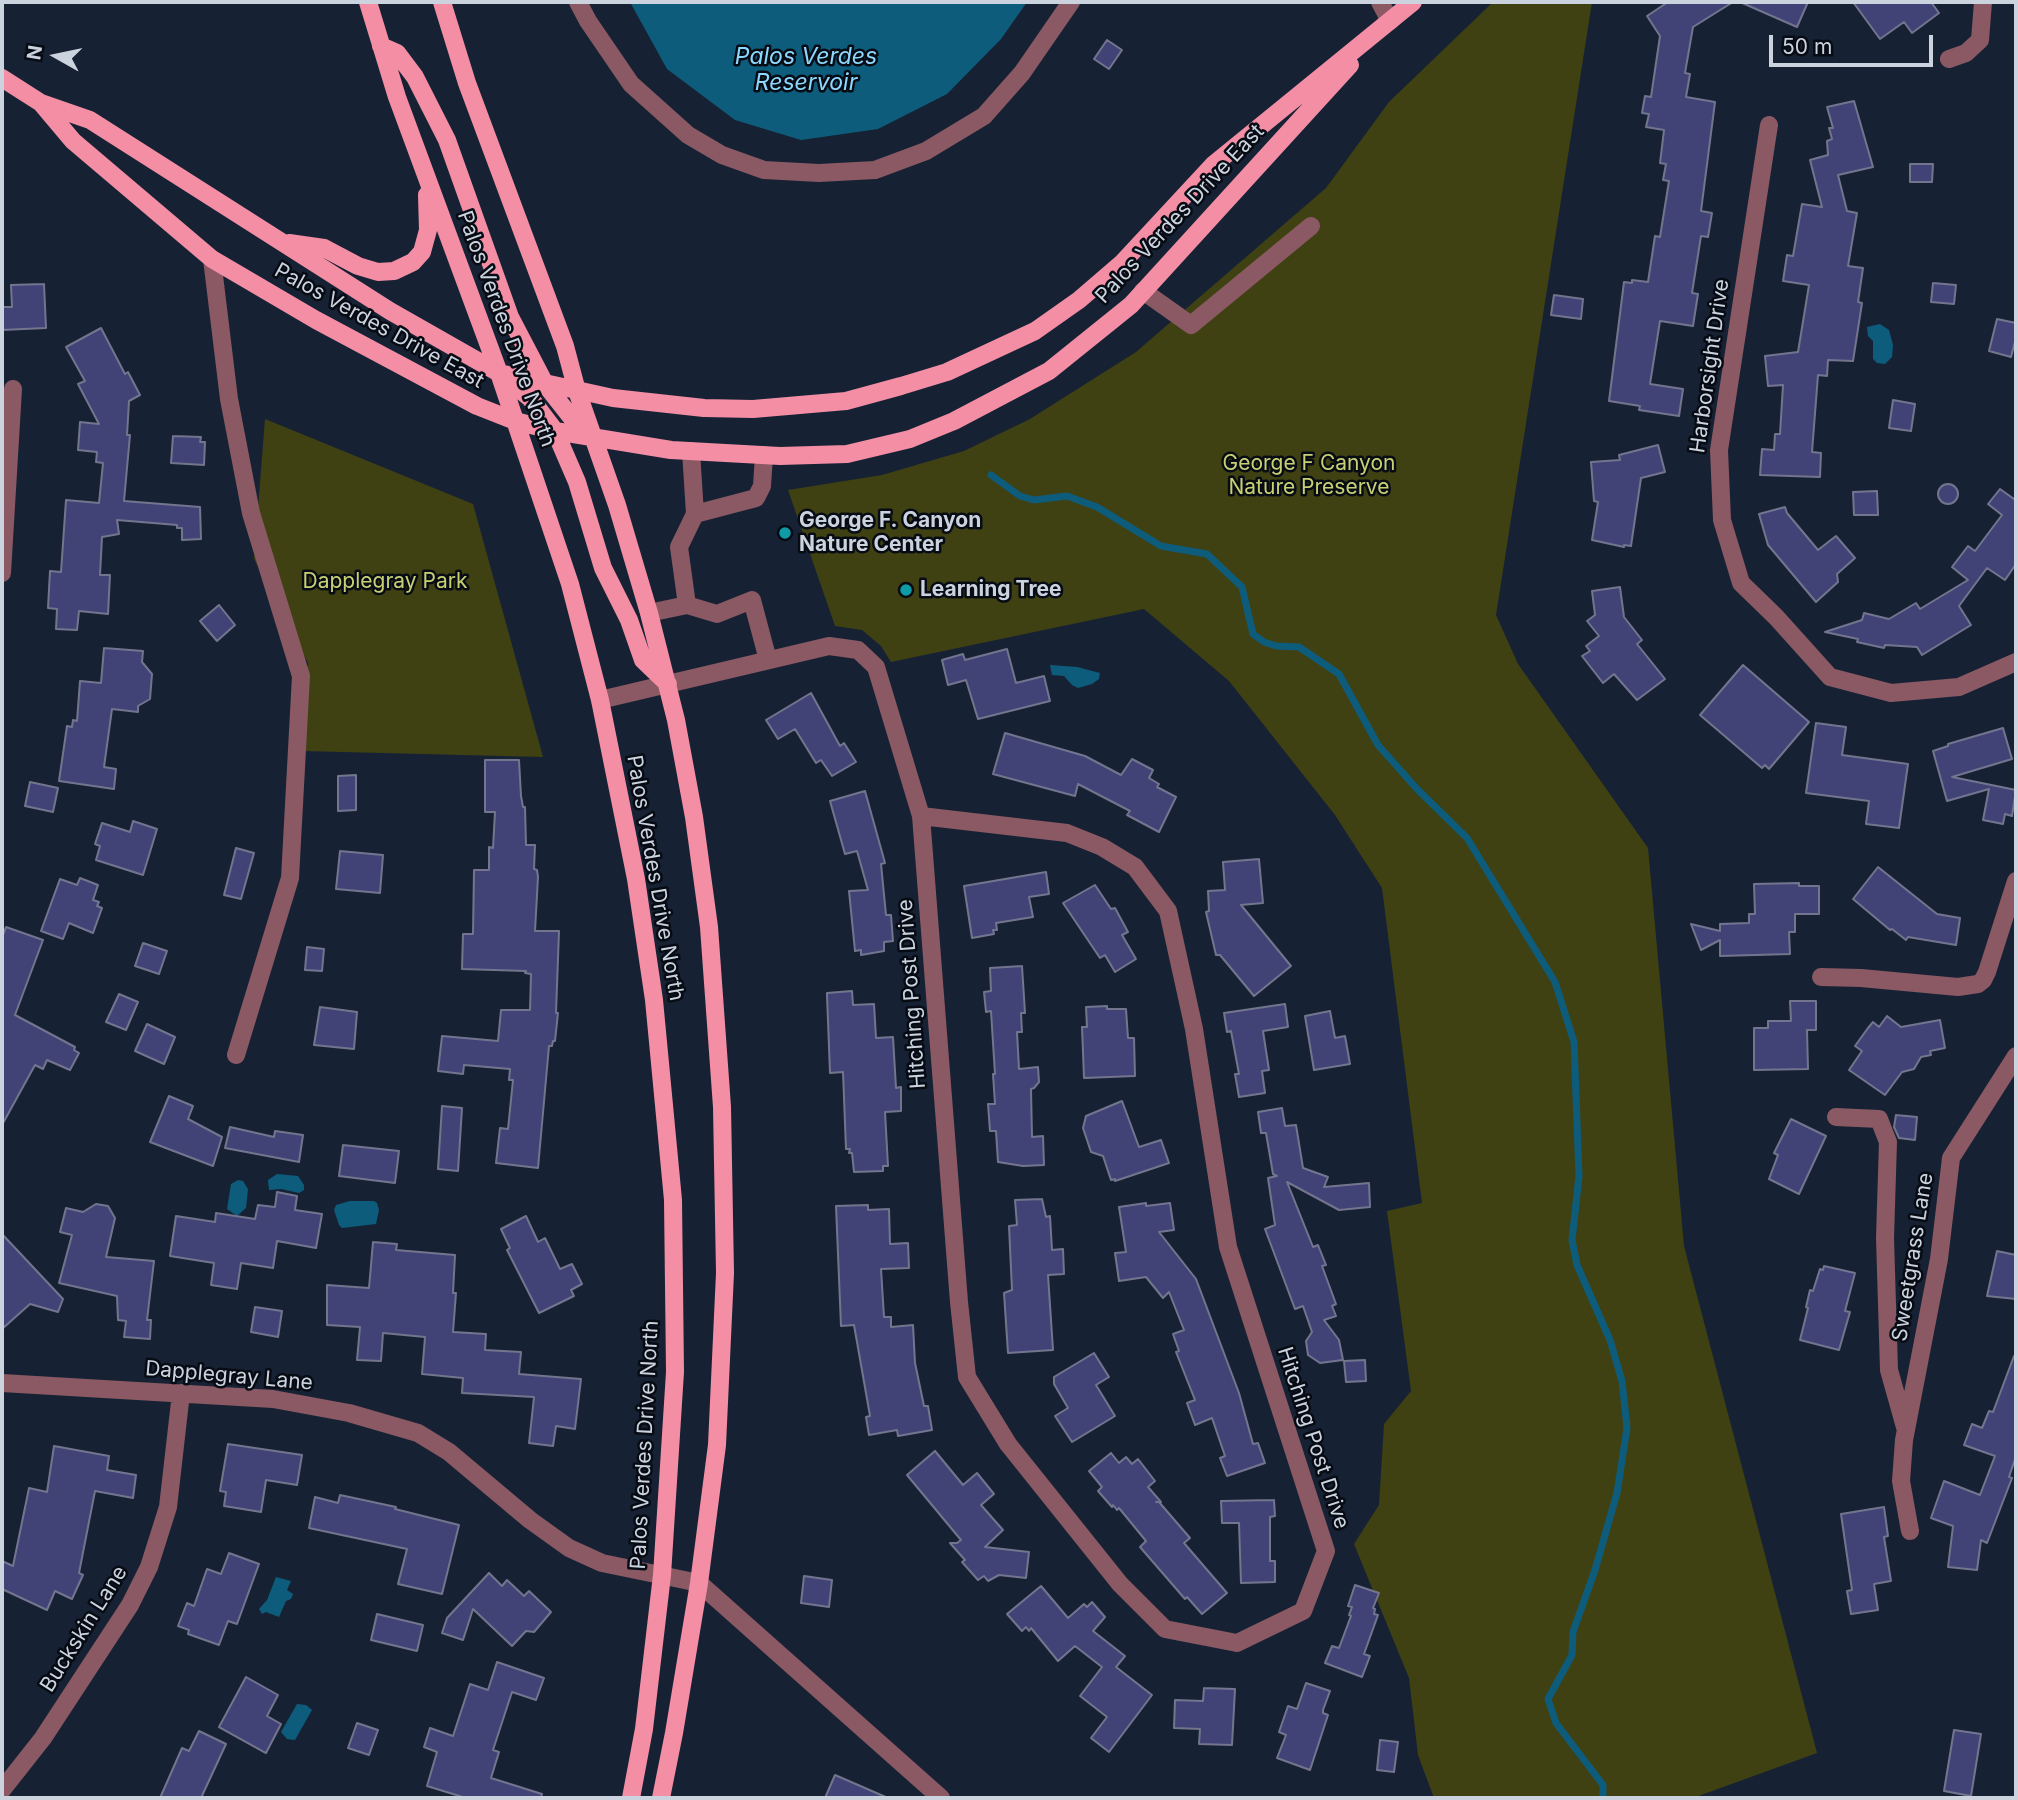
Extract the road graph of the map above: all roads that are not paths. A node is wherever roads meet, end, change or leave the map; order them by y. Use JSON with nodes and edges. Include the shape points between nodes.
{"nodes":[{"id":1,"x":369,"y":2,"type":"edge"},
{"id":2,"x":442,"y":2,"type":"edge"},
{"id":3,"x":578,"y":2,"type":"edge"},
{"id":4,"x":1072,"y":2,"type":"edge"},
{"id":5,"x":1380,"y":2,"type":"edge"},
{"id":6,"x":1413,"y":2,"type":"edge"},
{"id":7,"x":1983,"y":2,"type":"edge"},
{"id":8,"x":1390,"y":21,"type":"junction"},
{"id":9,"x":381,"y":46,"type":"junction"},
{"id":10,"x":1948,"y":59,"type":"dead end"},
{"id":11,"x":2,"y":78,"type":"edge"},
{"id":12,"x":41,"y":103,"type":"junction"},
{"id":13,"x":1769,"y":125,"type":"dead end"},
{"id":14,"x":427,"y":181,"type":"junction"},
{"id":15,"x":1311,"y":226,"type":"dead end"},
{"id":16,"x":280,"y":242,"type":"junction"},
{"id":17,"x":212,"y":259,"type":"junction"},
{"id":18,"x":1143,"y":292,"type":"junction"},
{"id":19,"x":499,"y":373,"type":"junction"},
{"id":20,"x":544,"y":384,"type":"junction"},
{"id":21,"x":13,"y":388,"type":"dead end"},
{"id":22,"x":577,"y":391,"type":"junction"},
{"id":23,"x":515,"y":421,"type":"junction"},
{"id":24,"x":555,"y":430,"type":"junction"},
{"id":25,"x":593,"y":438,"type":"junction"},
{"id":26,"x":691,"y":451,"type":"junction"},
{"id":27,"x":764,"y":455,"type":"junction"},
{"id":28,"x":695,"y":514,"type":"junction"},
{"id":29,"x":2,"y":573,"type":"edge"},
{"id":30,"x":687,"y":605,"type":"junction"},
{"id":31,"x":649,"y":613,"type":"junction"},
{"id":32,"x":768,"y":660,"type":"junction"},
{"id":33,"x":2016,"y":662,"type":"edge"},
{"id":34,"x":668,"y":684,"type":"junction"},
{"id":35,"x":600,"y":700,"type":"junction"},
{"id":36,"x":920,"y":816,"type":"junction"},
{"id":37,"x":2016,"y":881,"type":"edge"},
{"id":38,"x":1821,"y":977,"type":"dead end"},
{"id":39,"x":236,"y":1055,"type":"dead end"},
{"id":40,"x":2016,"y":1056,"type":"edge"},
{"id":41,"x":1836,"y":1117,"type":"dead end"},
{"id":42,"x":2,"y":1383,"type":"edge"},
{"id":43,"x":181,"y":1393,"type":"junction"},
{"id":44,"x":1905,"y":1435,"type":"junction"},
{"id":45,"x":1910,"y":1531,"type":"dead end"},
{"id":46,"x":662,"y":1575,"type":"junction"},
{"id":47,"x":699,"y":1583,"type":"junction"},
{"id":48,"x":2,"y":1790,"type":"edge"},
{"id":49,"x":631,"y":1798,"type":"edge"},
{"id":50,"x":661,"y":1798,"type":"edge"},
{"id":51,"x":941,"y":1798,"type":"edge"}],
"edges":[{"from":1,"to":9,"type":"main road","name":"Palos Verdes Drive North"},
{"from":2,"to":22,"type":"main road","name":"Palos Verdes Drive North"},
{"from":3,"to":4,"type":"street","via":[[631,84],[688,135],[722,155],[764,170],[819,173],[875,170],[926,151],[984,116],[1022,73]]},
{"from":5,"to":8,"type":"street"},
{"from":6,"to":8,"type":"main road","name":"Palos Verdes Drive East"},
{"from":7,"to":10,"type":"street","via":[[1980,40],[1966,53]]},
{"from":8,"to":18,"type":"main road","name":"Palos Verdes Drive East"},
{"from":8,"to":22,"type":"main road","name":"Palos Verdes Drive East","via":[[1213,165],[1122,263],[1079,300],[1035,331],[987,355],[901,386],[800,407],[704,408]]},
{"from":9,"to":14,"type":"main road","name":"Palos Verdes Drive North"},
{"from":9,"to":20,"type":"main road","via":[[397,53],[415,77],[447,140],[510,317]]},
{"from":11,"to":12,"type":"main road","name":"Palos Verdes Drive East"},
{"from":12,"to":16,"type":"main road","name":"Palos Verdes Drive East","via":[[90,120]]},
{"from":12,"to":17,"type":"main road","name":"Palos Verdes Drive East","via":[[74,141]]},
{"from":13,"to":33,"type":"street","name":"Harborsight Drive","via":[[1719,450],[1722,520],[1741,583],[1830,677],[1891,693],[1959,687]]},
{"from":14,"to":16,"type":"main road","via":[[428,230],[422,252],[394,271],[378,272],[324,248]]},
{"from":14,"to":19,"type":"main road","name":"Palos Verdes Drive North"},
{"from":15,"to":18,"type":"street","via":[[1191,325]]},
{"from":16,"to":19,"type":"main road","name":"Palos Verdes Drive East"},
{"from":17,"to":23,"type":"main road","name":"Palos Verdes Drive East","via":[[316,320],[477,406]]},
{"from":17,"to":39,"type":"street","via":[[229,399],[251,513],[301,676],[290,878]]},
{"from":18,"to":27,"type":"main road","name":"Palos Verdes Drive East","via":[[1049,371],[954,421],[910,439],[847,454]]},
{"from":19,"to":20,"type":"main road","name":"Palos Verdes Drive East"},
{"from":19,"to":23,"type":"main road","name":"Palos Verdes Drive North"},
{"from":19,"to":24,"type":"main road","via":[[530,398]]},
{"from":20,"to":22,"type":"main road","name":"Palos Verdes Drive East"},
{"from":20,"to":25,"type":"main road"},
{"from":21,"to":29,"type":"street"},
{"from":22,"to":25,"type":"main road","name":"Palos Verdes Drive North"},
{"from":23,"to":24,"type":"main road","name":"Palos Verdes Drive East"},
{"from":23,"to":35,"type":"main road","name":"Palos Verdes Drive North","via":[[570,584]]},
{"from":24,"to":25,"type":"main road","name":"Palos Verdes Drive East"},
{"from":24,"to":34,"type":"main road","via":[[577,482],[603,568],[643,660]]},
{"from":25,"to":26,"type":"main road","name":"Palos Verdes Drive East"},
{"from":25,"to":31,"type":"main road","name":"Palos Verdes Drive North"},
{"from":26,"to":27,"type":"main road","name":"Palos Verdes Drive East"},
{"from":26,"to":28,"type":"street"},
{"from":27,"to":28,"type":"street","via":[[762,486],[756,498]]},
{"from":28,"to":30,"type":"street","via":[[679,547]]},
{"from":30,"to":31,"type":"street"},
{"from":30,"to":32,"type":"street","via":[[717,614],[752,600]]},
{"from":31,"to":34,"type":"main road","name":"Palos Verdes Drive North"},
{"from":32,"to":34,"type":"street","name":"Hitching Post Drive"},
{"from":32,"to":36,"type":"street","name":"Hitching Post Drive","via":[[830,646],[858,650],[876,667]]},
{"from":34,"to":35,"type":"street","name":"Hitching Post Drive"},
{"from":34,"to":47,"type":"main road","name":"Palos Verdes Drive North","via":[[707,914],[722,1107],[725,1273],[718,1432]]},
{"from":35,"to":46,"type":"main road","name":"Palos Verdes Drive North","via":[[636,879],[654,1000],[673,1200],[675,1372]]},
{"from":36,"to":36,"type":"street","name":"Hitching Post Drive","via":[[967,1377],[1008,1444],[1129,1593],[1165,1629],[1237,1643],[1303,1611],[1325,1551],[1228,1247],[1194,1029],[1168,911],[1135,867],[1067,833]]},
{"from":37,"to":38,"type":"street","via":[[1987,972],[1978,984],[1958,987]]},
{"from":40,"to":44,"type":"street","name":"Sweetgrass Lane","via":[[1951,1158],[1938,1259]]},
{"from":41,"to":44,"type":"street","via":[[1879,1119],[1888,1142],[1889,1370]]},
{"from":42,"to":43,"type":"street","name":"Dapplegray Lane"},
{"from":43,"to":46,"type":"street","name":"Dapplegray Lane","via":[[273,1399],[349,1413],[418,1433],[449,1452],[569,1548],[602,1563]]},
{"from":43,"to":48,"type":"street","name":"Buckskin Lane","via":[[168,1507],[149,1567],[94,1661]]},
{"from":44,"to":45,"type":"street","via":[[1901,1481]]},
{"from":46,"to":47,"type":"street","name":"Dapplegray Lane"},
{"from":46,"to":49,"type":"main road","name":"Palos Verdes Drive North"},
{"from":47,"to":50,"type":"main road","name":"Palos Verdes Drive North"},
{"from":47,"to":51,"type":"street"}]}
